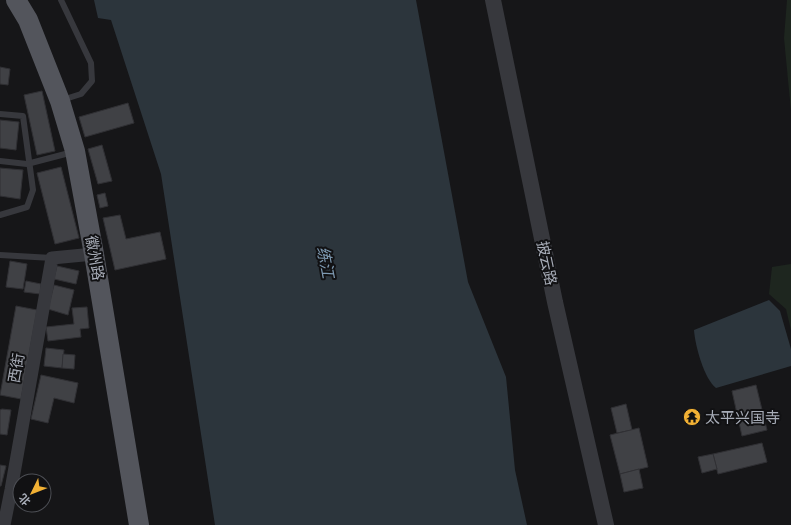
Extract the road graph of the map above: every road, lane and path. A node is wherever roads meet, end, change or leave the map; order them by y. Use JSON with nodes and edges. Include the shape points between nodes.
{"nodes":[{"id":1,"x":16,"y":0,"type":"edge"},
{"id":2,"x":61,"y":0,"type":"edge"},
{"id":3,"x":493,"y":0,"type":"edge"},
{"id":4,"x":60,"y":101,"type":"junction"},
{"id":5,"x":0,"y":114,"type":"edge"},
{"id":6,"x":75,"y":151,"type":"junction"},
{"id":7,"x":0,"y":161,"type":"edge"},
{"id":8,"x":29,"y":164,"type":"junction"},
{"id":9,"x":0,"y":215,"type":"edge"},
{"id":10,"x":94,"y":254,"type":"junction"},
{"id":11,"x":0,"y":255,"type":"edge"},
{"id":12,"x":52,"y":258,"type":"junction"},
{"id":13,"x":4,"y":525,"type":"edge"},
{"id":14,"x":139,"y":525,"type":"edge"},
{"id":15,"x":606,"y":525,"type":"edge"}],
"edges":[{"from":1,"to":4,"type":"main road","name":"徽州路","via":[[28,20]]},
{"from":2,"to":4,"type":"lane","via":[[91,63],[92,81],[81,94]]},
{"from":3,"to":15,"type":"street","name":"披云路","via":[[555,302]]},
{"from":4,"to":6,"type":"main road","name":"徽州路"},
{"from":5,"to":8,"type":"lane","via":[[23,116]]},
{"from":6,"to":8,"type":"lane"},
{"from":6,"to":10,"type":"main road","name":"徽州路"},
{"from":7,"to":8,"type":"lane"},
{"from":8,"to":9,"type":"lane","via":[[33,190],[27,207]]},
{"from":10,"to":12,"type":"street"},
{"from":10,"to":14,"type":"main road","name":"徽州路"},
{"from":11,"to":12,"type":"lane"},
{"from":12,"to":13,"type":"street","name":"西街"}]}
